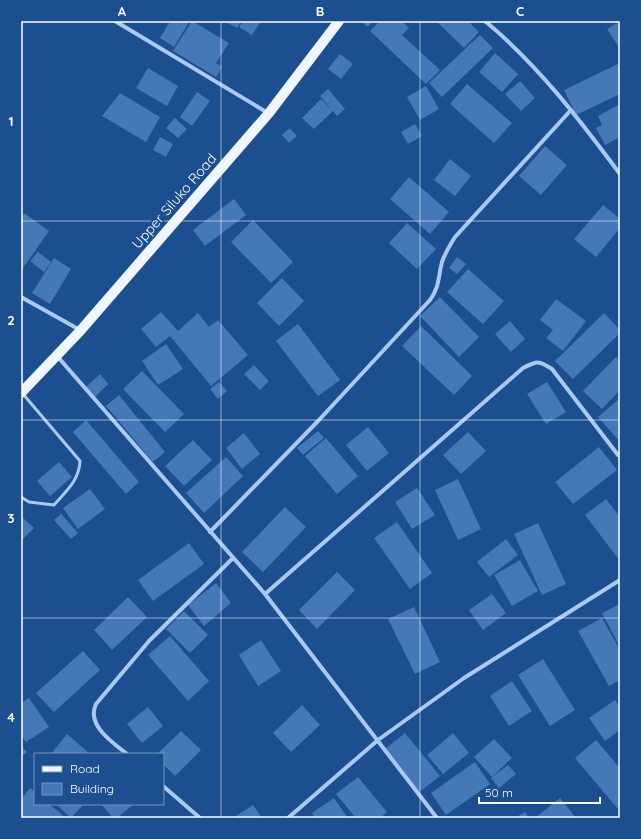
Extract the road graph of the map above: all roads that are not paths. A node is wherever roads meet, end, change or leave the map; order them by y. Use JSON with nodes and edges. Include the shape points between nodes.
{"nodes":[{"id":1,"x":115,"y":21,"type":"edge"},
{"id":2,"x":339,"y":21,"type":"edge"},
{"id":3,"x":485,"y":21,"type":"edge"},
{"id":4,"x":571,"y":110,"type":"junction"},
{"id":5,"x":269,"y":113,"type":"junction"},
{"id":6,"x":620,"y":174,"type":"edge"},
{"id":7,"x":21,"y":297,"type":"edge"},
{"id":8,"x":81,"y":330,"type":"junction"},
{"id":9,"x":57,"y":356,"type":"junction"},
{"id":10,"x":21,"y":393,"type":"edge"},
{"id":11,"x":618,"y":455,"type":"dead end"},
{"id":12,"x":21,"y":496,"type":"edge"},
{"id":13,"x":210,"y":532,"type":"junction"},
{"id":14,"x":233,"y":558,"type":"junction"},
{"id":15,"x":620,"y":580,"type":"edge"},
{"id":16,"x":265,"y":594,"type":"junction"},
{"id":17,"x":378,"y":740,"type":"junction"},
{"id":18,"x":125,"y":753,"type":"edge"},
{"id":19,"x":164,"y":787,"type":"edge"},
{"id":20,"x":200,"y":818,"type":"edge"},
{"id":21,"x":288,"y":818,"type":"edge"},
{"id":22,"x":437,"y":818,"type":"edge"}],
"edges":[{"from":1,"to":5,"type":"street"},
{"from":2,"to":5,"type":"main road","name":"Upper Siluko Road"},
{"from":3,"to":4,"type":"street","via":[[526,57]]},
{"from":4,"to":6,"type":"street"},
{"from":4,"to":13,"type":"street","via":[[455,237],[447,249],[437,290],[430,300],[320,420]]},
{"from":5,"to":8,"type":"main road","name":"Upper Siluko Road"},
{"from":7,"to":8,"type":"street"},
{"from":8,"to":9,"type":"main road","name":"Upper Siluko Road"},
{"from":9,"to":10,"type":"main road","name":"Upper Siluko Road"},
{"from":9,"to":13,"type":"street"},
{"from":10,"to":12,"type":"lane","via":[[80,461],[80,472],[54,505],[29,502]]},
{"from":11,"to":16,"type":"street","via":[[552,369],[541,362],[534,362],[522,368]]},
{"from":13,"to":14,"type":"street"},
{"from":14,"to":16,"type":"street"},
{"from":14,"to":18,"type":"street","via":[[149,641],[96,704],[93,710],[96,725]]},
{"from":15,"to":17,"type":"street","via":[[464,678]]},
{"from":16,"to":17,"type":"street"},
{"from":17,"to":21,"type":"street"},
{"from":17,"to":22,"type":"street"},
{"from":19,"to":20,"type":"street"}]}
